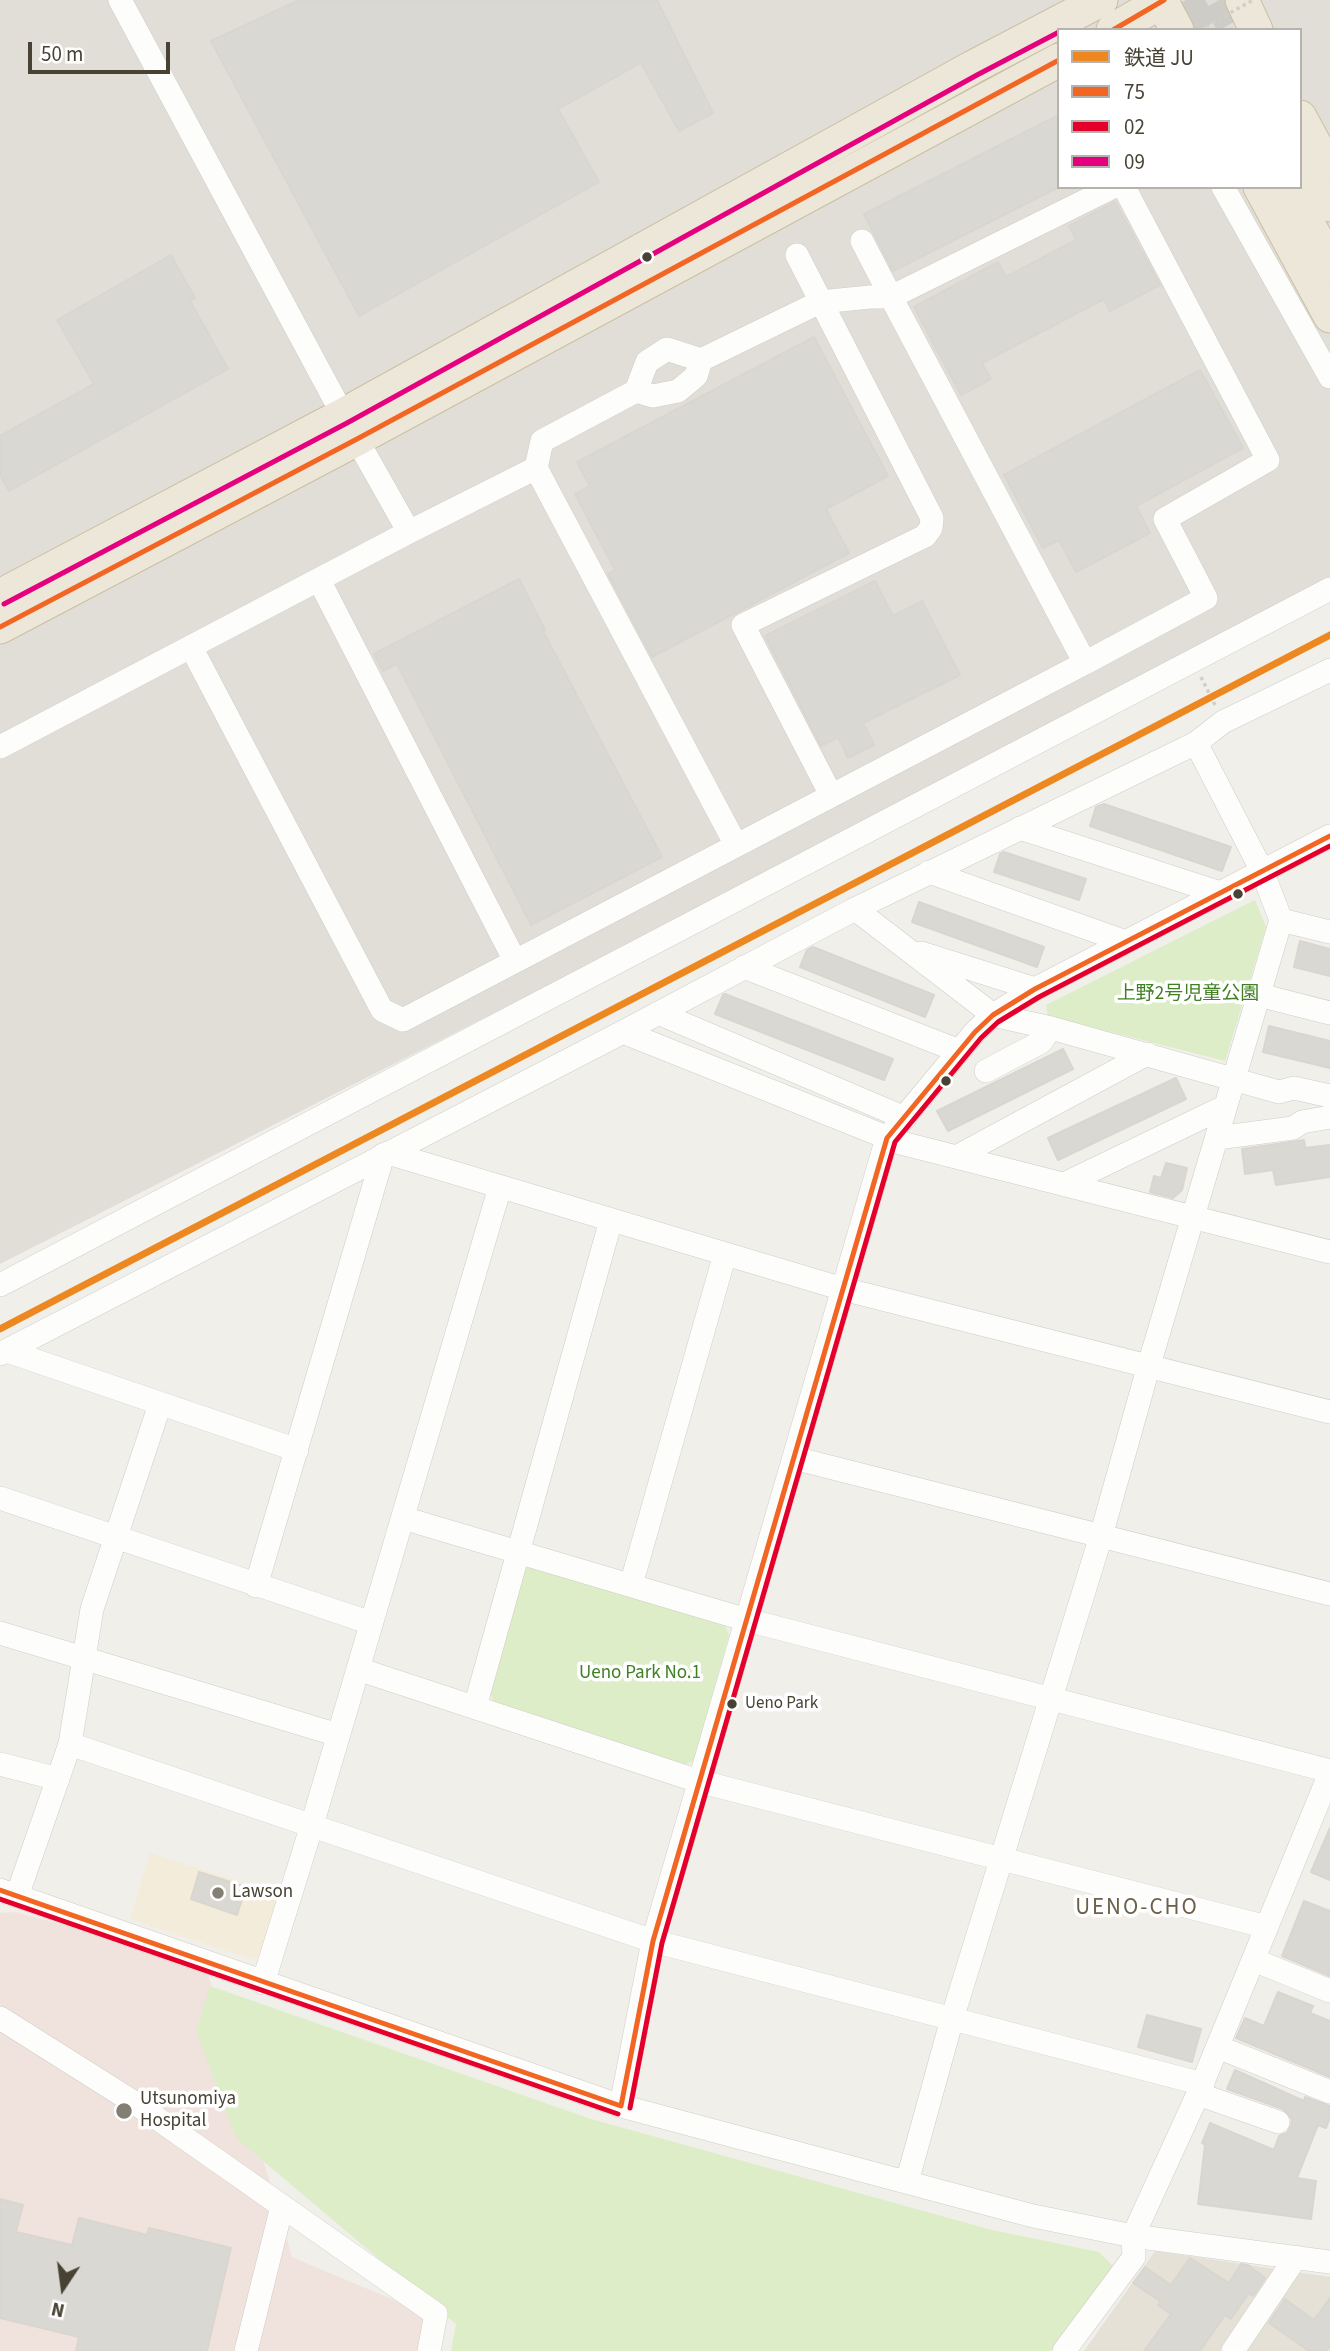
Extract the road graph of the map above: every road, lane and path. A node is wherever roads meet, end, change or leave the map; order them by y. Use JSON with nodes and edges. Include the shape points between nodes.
{"nodes":[{"id":1,"x":120,"y":0,"type":"edge"},
{"id":2,"x":1101,"y":0,"type":"edge"},
{"id":3,"x":1166,"y":8,"type":"edge"},
{"id":4,"x":1244,"y":16,"type":"edge"},
{"id":5,"x":1118,"y":28,"type":"edge"},
{"id":6,"x":1206,"y":28,"type":"edge"},
{"id":7,"x":1057,"y":61,"type":"edge"},
{"id":8,"x":1302,"y":121,"type":"edge"},
{"id":9,"x":1302,"y":154,"type":"edge"},
{"id":10,"x":1330,"y":172,"type":"edge"},
{"id":11,"x":1109,"y":189,"type":"edge"},
{"id":12,"x":1125,"y":189,"type":"edge"},
{"id":13,"x":1224,"y":189,"type":"edge"},
{"id":14,"x":1261,"y":189,"type":"edge"},
{"id":15,"x":1289,"y":189,"type":"edge"},
{"id":16,"x":1330,"y":205,"type":"edge"},
{"id":17,"x":862,"y":241,"type":"dead end"},
{"id":18,"x":797,"y":255,"type":"dead end"},
{"id":19,"x":1330,"y":264,"type":"edge"},
{"id":20,"x":891,"y":297,"type":"junction"},
{"id":21,"x":820,"y":302,"type":"junction"},
{"id":22,"x":1330,"y":316,"type":"edge"},
{"id":23,"x":701,"y":360,"type":"junction"},
{"id":24,"x":1330,"y":377,"type":"edge"},
{"id":25,"x":636,"y":391,"type":"junction"},
{"id":26,"x":350,"y":427,"type":"junction"},
{"id":27,"x":536,"y":468,"type":"junction"},
{"id":28,"x":409,"y":532,"type":"junction"},
{"id":29,"x":318,"y":580,"type":"junction"},
{"id":30,"x":1330,"y":589,"type":"edge"},
{"id":31,"x":0,"y":596,"type":"edge"},
{"id":32,"x":0,"y":627,"type":"edge"},
{"id":33,"x":191,"y":647,"type":"junction"},
{"id":34,"x":1193,"y":660,"type":"junction"},
{"id":35,"x":1085,"y":663,"type":"junction"},
{"id":36,"x":1330,"y":670,"type":"edge"},
{"id":37,"x":1223,"y":722,"type":"junction"},
{"id":38,"x":1196,"y":743,"type":"junction"},
{"id":39,"x":0,"y":747,"type":"edge"},
{"id":40,"x":831,"y":795,"type":"junction"},
{"id":41,"x":1020,"y":828,"type":"junction"},
{"id":42,"x":1330,"y":836,"type":"edge"},
{"id":43,"x":736,"y":845,"type":"junction"},
{"id":44,"x":929,"y":872,"type":"junction"},
{"id":45,"x":1262,"y":872,"type":"junction"},
{"id":46,"x":1220,"y":893,"type":"junction"},
{"id":47,"x":855,"y":909,"type":"junction"},
{"id":48,"x":1281,"y":920,"type":"junction"},
{"id":49,"x":1330,"y":932,"type":"edge"},
{"id":50,"x":1126,"y":942,"type":"junction"},
{"id":51,"x":905,"y":948,"type":"junction"},
{"id":52,"x":515,"y":961,"type":"junction"},
{"id":53,"x":744,"y":967,"type":"junction"},
{"id":54,"x":1035,"y":989,"type":"junction"},
{"id":55,"x":1259,"y":995,"type":"junction"},
{"id":56,"x":658,"y":1013,"type":"junction"},
{"id":57,"x":1330,"y":1013,"type":"edge"},
{"id":58,"x":993,"y":1015,"type":"junction"},
{"id":59,"x":1052,"y":1028,"type":"junction"},
{"id":60,"x":623,"y":1032,"type":"junction"},
{"id":61,"x":960,"y":1051,"type":"junction"},
{"id":62,"x":1147,"y":1054,"type":"junction"},
{"id":63,"x":986,"y":1071,"type":"dead end"},
{"id":64,"x":1235,"y":1078,"type":"junction"},
{"id":65,"x":1330,"y":1096,"type":"edge"},
{"id":66,"x":1226,"y":1107,"type":"junction"},
{"id":67,"x":1330,"y":1117,"type":"edge"},
{"id":68,"x":905,"y":1118,"type":"junction"},
{"id":69,"x":887,"y":1138,"type":"junction"},
{"id":70,"x":1217,"y":1138,"type":"junction"},
{"id":71,"x":383,"y":1155,"type":"junction"},
{"id":72,"x":956,"y":1157,"type":"junction"},
{"id":73,"x":1064,"y":1184,"type":"junction"},
{"id":74,"x":500,"y":1187,"type":"junction"},
{"id":75,"x":1194,"y":1217,"type":"junction"},
{"id":76,"x":611,"y":1220,"type":"junction"},
{"id":77,"x":1330,"y":1252,"type":"edge"},
{"id":78,"x":725,"y":1254,"type":"junction"},
{"id":79,"x":0,"y":1285,"type":"edge"},
{"id":80,"x":843,"y":1289,"type":"junction"},
{"id":81,"x":3,"y":1352,"type":"edge"},
{"id":82,"x":1149,"y":1365,"type":"junction"},
{"id":83,"x":160,"y":1404,"type":"junction"},
{"id":84,"x":1330,"y":1412,"type":"edge"},
{"id":85,"x":297,"y":1450,"type":"junction"},
{"id":86,"x":794,"y":1458,"type":"junction"},
{"id":87,"x":0,"y":1498,"type":"edge"},
{"id":88,"x":403,"y":1518,"type":"junction"},
{"id":89,"x":1101,"y":1536,"type":"junction"},
{"id":90,"x":117,"y":1538,"type":"junction"},
{"id":91,"x":518,"y":1552,"type":"junction"},
{"id":92,"x":631,"y":1585,"type":"junction"},
{"id":93,"x":256,"y":1586,"type":"junction"},
{"id":94,"x":1330,"y":1594,"type":"edge"},
{"id":95,"x":747,"y":1619,"type":"junction"},
{"id":96,"x":371,"y":1623,"type":"junction"},
{"id":97,"x":0,"y":1633,"type":"edge"},
{"id":98,"x":84,"y":1658,"type":"junction"},
{"id":99,"x":358,"y":1669,"type":"junction"},
{"id":100,"x":1050,"y":1699,"type":"junction"},
{"id":101,"x":475,"y":1707,"type":"junction"},
{"id":102,"x":338,"y":1735,"type":"junction"},
{"id":103,"x":70,"y":1744,"type":"junction"},
{"id":104,"x":0,"y":1764,"type":"edge"},
{"id":105,"x":1330,"y":1772,"type":"edge"},
{"id":106,"x":58,"y":1779,"type":"junction"},
{"id":107,"x":698,"y":1781,"type":"junction"},
{"id":108,"x":312,"y":1825,"type":"junction"},
{"id":109,"x":1002,"y":1860,"type":"junction"},
{"id":110,"x":9,"y":1893,"type":"edge"},
{"id":111,"x":1267,"y":1927,"type":"junction"},
{"id":112,"x":653,"y":1941,"type":"junction"},
{"id":113,"x":1254,"y":1960,"type":"junction"},
{"id":114,"x":262,"y":1983,"type":"junction"},
{"id":115,"x":1330,"y":1991,"type":"edge"},
{"id":116,"x":0,"y":2018,"type":"edge"},
{"id":117,"x":952,"y":2018,"type":"junction"},
{"id":118,"x":1218,"y":2047,"type":"junction"},
{"id":119,"x":1200,"y":2089,"type":"junction"},
{"id":120,"x":1330,"y":2092,"type":"edge"},
{"id":121,"x":621,"y":2106,"type":"junction"},
{"id":122,"x":1278,"y":2122,"type":"dead end"},
{"id":123,"x":906,"y":2182,"type":"junction"},
{"id":124,"x":282,"y":2206,"type":"junction"},
{"id":125,"x":1133,"y":2236,"type":"junction"},
{"id":126,"x":1296,"y":2257,"type":"junction"},
{"id":127,"x":1330,"y":2262,"type":"edge"},
{"id":128,"x":246,"y":2351,"type":"edge"},
{"id":129,"x":429,"y":2351,"type":"edge"},
{"id":130,"x":1064,"y":2351,"type":"edge"},
{"id":131,"x":1233,"y":2351,"type":"edge"}],
"edges":[{"from":1,"to":26,"type":"street"},
{"from":2,"to":26,"type":"highway","via":[[973,66]]},
{"from":3,"to":5,"type":"highway"},
{"from":4,"to":6,"type":"path","bridge":true},
{"from":7,"to":26,"type":"highway"},
{"from":8,"to":10,"type":"highway"},
{"from":9,"to":16,"type":"highway"},
{"from":11,"to":20,"type":"street"},
{"from":12,"to":35,"type":"street","via":[[1269,460],[1166,519],[1206,598]]},
{"from":13,"to":24,"type":"street"},
{"from":14,"to":22,"type":"highway"},
{"from":15,"to":19,"type":"highway"},
{"from":17,"to":20,"type":"street"},
{"from":18,"to":21,"type":"street"},
{"from":20,"to":21,"type":"street"},
{"from":20,"to":35,"type":"street"},
{"from":21,"to":23,"type":"street"},
{"from":21,"to":40,"type":"street","via":[[932,518],[925,536],[743,625]]},
{"from":23,"to":25,"type":"street","via":[[696,376],[678,391],[653,396]]},
{"from":23,"to":25,"type":"street","via":[[667,349],[646,362]]},
{"from":25,"to":27,"type":"street","via":[[542,442]]},
{"from":26,"to":28,"type":"street"},
{"from":26,"to":31,"type":"highway"},
{"from":26,"to":32,"type":"highway"},
{"from":27,"to":28,"type":"street"},
{"from":27,"to":43,"type":"street"},
{"from":28,"to":29,"type":"street"},
{"from":29,"to":33,"type":"street"},
{"from":29,"to":52,"type":"street"},
{"from":30,"to":34,"type":"street"},
{"from":33,"to":39,"type":"street"},
{"from":33,"to":52,"type":"street","via":[[382,1010],[403,1020]]},
{"from":34,"to":37,"type":"path"},
{"from":34,"to":79,"type":"street"},
{"from":35,"to":40,"type":"street"},
{"from":36,"to":37,"type":"street"},
{"from":37,"to":38,"type":"street"},
{"from":38,"to":41,"type":"street"},
{"from":38,"to":45,"type":"street"},
{"from":40,"to":43,"type":"street"},
{"from":41,"to":44,"type":"street"},
{"from":41,"to":46,"type":"street"},
{"from":42,"to":45,"type":"street"},
{"from":43,"to":52,"type":"street"},
{"from":44,"to":47,"type":"street"},
{"from":44,"to":50,"type":"street"},
{"from":45,"to":46,"type":"street"},
{"from":45,"to":48,"type":"street"},
{"from":46,"to":50,"type":"street"},
{"from":47,"to":51,"type":"street"},
{"from":47,"to":53,"type":"street"},
{"from":48,"to":49,"type":"street"},
{"from":48,"to":55,"type":"street"},
{"from":50,"to":54,"type":"street"},
{"from":51,"to":54,"type":"street"},
{"from":51,"to":58,"type":"street"},
{"from":53,"to":56,"type":"street"},
{"from":53,"to":61,"type":"street"},
{"from":54,"to":58,"type":"street"},
{"from":55,"to":57,"type":"street"},
{"from":55,"to":64,"type":"street"},
{"from":56,"to":60,"type":"street"},
{"from":56,"to":68,"type":"street"},
{"from":58,"to":59,"type":"street"},
{"from":58,"to":61,"type":"street"},
{"from":59,"to":62,"type":"street"},
{"from":59,"to":63,"type":"street","via":[[1041,1042]]},
{"from":60,"to":69,"type":"street"},
{"from":60,"to":71,"type":"street"},
{"from":61,"to":68,"type":"street"},
{"from":62,"to":64,"type":"street"},
{"from":62,"to":72,"type":"street"},
{"from":64,"to":65,"type":"street","via":[[1279,1091],[1294,1088]]},
{"from":64,"to":66,"type":"street"},
{"from":66,"to":70,"type":"street"},
{"from":66,"to":73,"type":"street"},
{"from":67,"to":70,"type":"street","via":[[1293,1128]]},
{"from":68,"to":69,"type":"street"},
{"from":69,"to":72,"type":"street"},
{"from":69,"to":80,"type":"street"},
{"from":70,"to":75,"type":"street"},
{"from":71,"to":74,"type":"street"},
{"from":71,"to":81,"type":"street"},
{"from":71,"to":85,"type":"street"},
{"from":72,"to":73,"type":"street"},
{"from":73,"to":75,"type":"street"},
{"from":74,"to":76,"type":"street"},
{"from":74,"to":88,"type":"street"},
{"from":75,"to":77,"type":"street"},
{"from":75,"to":82,"type":"street"},
{"from":76,"to":78,"type":"street"},
{"from":76,"to":91,"type":"street"},
{"from":78,"to":80,"type":"street"},
{"from":78,"to":92,"type":"street"},
{"from":80,"to":82,"type":"street"},
{"from":80,"to":86,"type":"street"},
{"from":81,"to":83,"type":"street"},
{"from":82,"to":84,"type":"street"},
{"from":82,"to":89,"type":"street"},
{"from":83,"to":85,"type":"street"},
{"from":83,"to":90,"type":"street"},
{"from":85,"to":93,"type":"street"},
{"from":86,"to":89,"type":"street"},
{"from":86,"to":95,"type":"street"},
{"from":87,"to":90,"type":"street"},
{"from":88,"to":91,"type":"street"},
{"from":88,"to":96,"type":"street"},
{"from":89,"to":94,"type":"street"},
{"from":89,"to":100,"type":"street"},
{"from":90,"to":93,"type":"street"},
{"from":90,"to":98,"type":"street","via":[[92,1609]]},
{"from":91,"to":92,"type":"street"},
{"from":91,"to":101,"type":"street"},
{"from":92,"to":95,"type":"street"},
{"from":93,"to":96,"type":"street"},
{"from":95,"to":100,"type":"street"},
{"from":95,"to":107,"type":"street"},
{"from":96,"to":99,"type":"street"},
{"from":97,"to":98,"type":"street"},
{"from":98,"to":102,"type":"street"},
{"from":98,"to":103,"type":"street"},
{"from":99,"to":101,"type":"street"},
{"from":99,"to":102,"type":"street"},
{"from":100,"to":105,"type":"street"},
{"from":100,"to":109,"type":"street"},
{"from":101,"to":107,"type":"street"},
{"from":102,"to":108,"type":"street"},
{"from":103,"to":106,"type":"street"},
{"from":103,"to":108,"type":"street"},
{"from":104,"to":106,"type":"street"},
{"from":105,"to":111,"type":"street"},
{"from":106,"to":110,"type":"street"},
{"from":107,"to":109,"type":"street"},
{"from":107,"to":112,"type":"street"},
{"from":108,"to":112,"type":"street"},
{"from":108,"to":114,"type":"street"},
{"from":109,"to":111,"type":"street"},
{"from":109,"to":117,"type":"street"},
{"from":110,"to":114,"type":"street"},
{"from":111,"to":113,"type":"street"},
{"from":112,"to":117,"type":"street"},
{"from":112,"to":121,"type":"street"},
{"from":113,"to":115,"type":"street"},
{"from":113,"to":118,"type":"street"},
{"from":114,"to":121,"type":"street"},
{"from":116,"to":124,"type":"street","via":[[138,2105]]},
{"from":117,"to":119,"type":"street"},
{"from":117,"to":123,"type":"street"},
{"from":118,"to":119,"type":"street"},
{"from":118,"to":120,"type":"street"},
{"from":119,"to":122,"type":"street"},
{"from":119,"to":125,"type":"street"},
{"from":121,"to":123,"type":"street"},
{"from":123,"to":125,"type":"street","via":[[1033,2216]]},
{"from":124,"to":128,"type":"street"},
{"from":124,"to":129,"type":"street","via":[[436,2314]]},
{"from":125,"to":126,"type":"street"},
{"from":125,"to":130,"type":"street","via":[[1134,2257]]},
{"from":126,"to":127,"type":"street"},
{"from":126,"to":131,"type":"street"}]}
